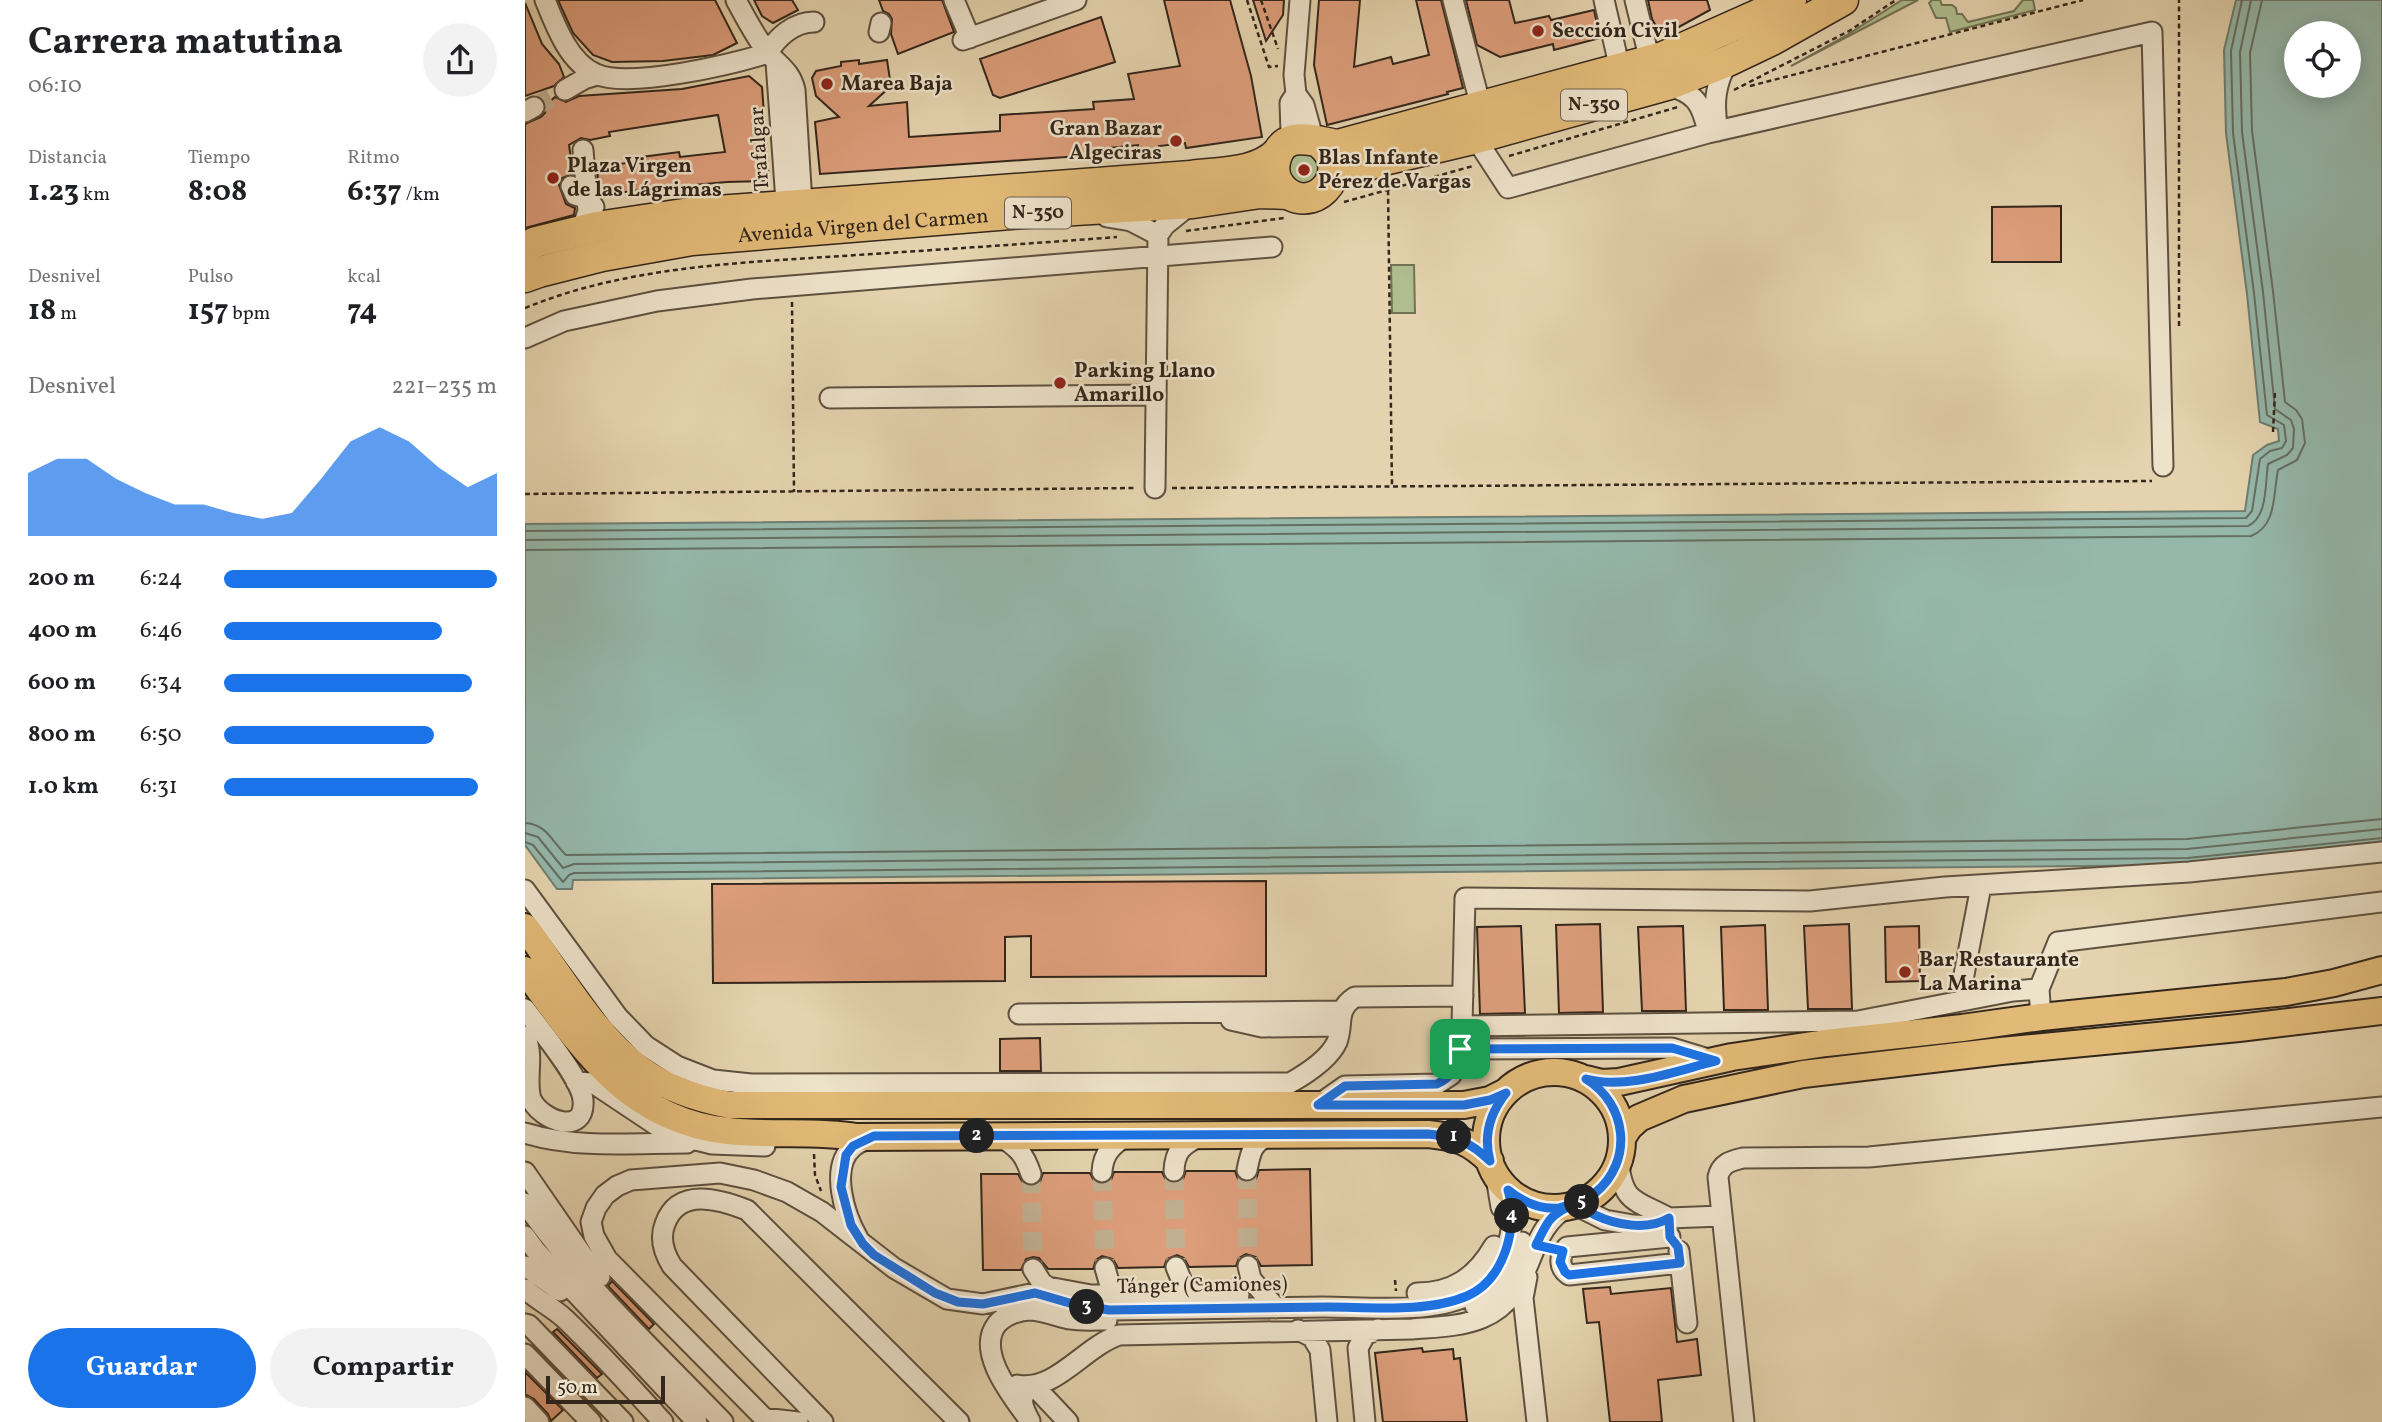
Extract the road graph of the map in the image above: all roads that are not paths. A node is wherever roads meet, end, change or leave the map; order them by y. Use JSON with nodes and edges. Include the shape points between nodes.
{"nodes":[{"id":1,"x":545,"y":0,"type":"edge"},
{"id":2,"x":736,"y":0,"type":"edge"},
{"id":3,"x":954,"y":0,"type":"edge"},
{"id":4,"x":1076,"y":0,"type":"edge"},
{"id":5,"x":1300,"y":0,"type":"edge"},
{"id":6,"x":1453,"y":0,"type":"edge"},
{"id":7,"x":1604,"y":0,"type":"edge"},
{"id":8,"x":1635,"y":0,"type":"edge"},
{"id":9,"x":1791,"y":0,"type":"edge"},
{"id":10,"x":1843,"y":0,"type":"edge"},
{"id":11,"x":810,"y":17,"type":"dead end"},
{"id":12,"x":772,"y":58,"type":"junction"},
{"id":13,"x":1728,"y":61,"type":"junction"},
{"id":14,"x":1620,"y":69,"type":"junction"},
{"id":15,"x":1657,"y":73,"type":"junction"},
{"id":16,"x":597,"y":75,"type":"junction"},
{"id":17,"x":565,"y":90,"type":"tunnel mouth"},
{"id":18,"x":1296,"y":94,"type":"junction"},
{"id":19,"x":1481,"y":107,"type":"junction"},
{"id":20,"x":1713,"y":132,"type":"junction"},
{"id":21,"x":1469,"y":140,"type":"junction"},
{"id":22,"x":1318,"y":142,"type":"junction"},
{"id":23,"x":1281,"y":149,"type":"junction"},
{"id":24,"x":583,"y":150,"type":"dead end"},
{"id":25,"x":1332,"y":177,"type":"junction"},
{"id":26,"x":571,"y":186,"type":"dead end"},
{"id":27,"x":1288,"y":194,"type":"junction"},
{"id":28,"x":588,"y":200,"type":"junction"},
{"id":29,"x":1193,"y":203,"type":"junction"},
{"id":30,"x":1075,"y":211,"type":"junction"},
{"id":31,"x":623,"y":223,"type":"junction"},
{"id":32,"x":789,"y":225,"type":"junction"},
{"id":33,"x":572,"y":233,"type":"junction"},
{"id":34,"x":1158,"y":234,"type":"junction"},
{"id":35,"x":525,"y":247,"type":"edge"},
{"id":36,"x":1272,"y":247,"type":"dead end"},
{"id":37,"x":1159,"y":257,"type":"junction"},
{"id":38,"x":525,"y":277,"type":"edge"},
{"id":39,"x":525,"y":338,"type":"edge"},
{"id":40,"x":1156,"y":395,"type":"junction"},
{"id":41,"x":830,"y":398,"type":"dead end"},
{"id":42,"x":2157,"y":473,"type":"road end"},
{"id":43,"x":1155,"y":488,"type":"road end"},
{"id":44,"x":2382,"y":852,"type":"edge"},
{"id":45,"x":1981,"y":886,"type":"junction"},
{"id":46,"x":525,"y":890,"type":"edge"},
{"id":47,"x":2382,"y":902,"type":"edge"},
{"id":48,"x":525,"y":927,"type":"edge"},
{"id":49,"x":525,"y":970,"type":"edge"},
{"id":50,"x":2382,"y":970,"type":"edge"},
{"id":51,"x":1962,"y":985,"type":"dead end"},
{"id":52,"x":2039,"y":989,"type":"junction"},
{"id":53,"x":1462,"y":996,"type":"junction"},
{"id":54,"x":525,"y":1009,"type":"edge"},
{"id":55,"x":2382,"y":1011,"type":"edge"},
{"id":56,"x":1019,"y":1014,"type":"dead end"},
{"id":57,"x":2041,"y":1017,"type":"junction"},
{"id":58,"x":1340,"y":1019,"type":"junction"},
{"id":59,"x":1462,"y":1026,"type":"junction"},
{"id":60,"x":525,"y":1036,"type":"edge"},
{"id":61,"x":1460,"y":1049,"type":"junction"},
{"id":62,"x":1716,"y":1061,"type":"junction"},
{"id":63,"x":1586,"y":1079,"type":"junction"},
{"id":64,"x":576,"y":1082,"type":"junction"},
{"id":65,"x":1506,"y":1093,"type":"junction"},
{"id":66,"x":1318,"y":1105,"type":"junction"},
{"id":67,"x":2382,"y":1107,"type":"edge"},
{"id":68,"x":525,"y":1133,"type":"edge"},
{"id":69,"x":1203,"y":1134,"type":"junction"},
{"id":70,"x":1128,"y":1135,"type":"junction"},
{"id":71,"x":1272,"y":1135,"type":"junction"},
{"id":72,"x":1000,"y":1136,"type":"junction"},
{"id":73,"x":1051,"y":1136,"type":"junction"},
{"id":74,"x":865,"y":1137,"type":"junction"},
{"id":75,"x":712,"y":1144,"type":"junction"},
{"id":76,"x":1620,"y":1149,"type":"junction"},
{"id":77,"x":1247,"y":1170,"type":"tunnel mouth"},
{"id":78,"x":1174,"y":1171,"type":"tunnel mouth"},
{"id":79,"x":525,"y":1172,"type":"edge"},
{"id":80,"x":1102,"y":1172,"type":"tunnel mouth"},
{"id":81,"x":1503,"y":1180,"type":"junction"},
{"id":82,"x":525,"y":1202,"type":"edge"},
{"id":83,"x":1572,"y":1205,"type":"junction"},
{"id":84,"x":1721,"y":1216,"type":"junction"},
{"id":85,"x":525,"y":1222,"type":"edge"},
{"id":86,"x":1669,"y":1228,"type":"junction"},
{"id":87,"x":525,"y":1236,"type":"edge"},
{"id":88,"x":863,"y":1244,"type":"junction"},
{"id":89,"x":1536,"y":1245,"type":"junction"},
{"id":90,"x":525,"y":1251,"type":"edge"},
{"id":91,"x":1563,"y":1251,"type":"junction"},
{"id":92,"x":1680,"y":1263,"type":"junction"},
{"id":93,"x":525,"y":1266,"type":"edge"},
{"id":94,"x":1248,"y":1266,"type":"tunnel mouth"},
{"id":95,"x":1529,"y":1266,"type":"junction"},
{"id":96,"x":1176,"y":1267,"type":"tunnel mouth"},
{"id":97,"x":1105,"y":1268,"type":"tunnel mouth"},
{"id":98,"x":560,"y":1291,"type":"junction"},
{"id":99,"x":1065,"y":1291,"type":"junction"},
{"id":100,"x":1035,"y":1293,"type":"junction"},
{"id":101,"x":530,"y":1294,"type":"edge"},
{"id":102,"x":1194,"y":1294,"type":"junction"},
{"id":103,"x":1117,"y":1296,"type":"junction"},
{"id":104,"x":1008,"y":1298,"type":"junction"},
{"id":105,"x":1270,"y":1302,"type":"junction"},
{"id":106,"x":1687,"y":1323,"type":"dead end"},
{"id":107,"x":525,"y":1324,"type":"edge"},
{"id":108,"x":1378,"y":1329,"type":"junction"},
{"id":109,"x":1299,"y":1330,"type":"junction"},
{"id":110,"x":525,"y":1339,"type":"edge"},
{"id":111,"x":525,"y":1354,"type":"edge"},
{"id":112,"x":1003,"y":1379,"type":"junction"},
{"id":113,"x":658,"y":1381,"type":"junction"},
{"id":114,"x":1032,"y":1387,"type":"junction"},
{"id":115,"x":698,"y":1396,"type":"junction"},
{"id":116,"x":525,"y":1407,"type":"edge"},
{"id":117,"x":765,"y":1420,"type":"edge"},
{"id":118,"x":1030,"y":1421,"type":"edge"},
{"id":119,"x":539,"y":1422,"type":"edge"},
{"id":120,"x":591,"y":1422,"type":"edge"},
{"id":121,"x":605,"y":1422,"type":"edge"},
{"id":122,"x":622,"y":1422,"type":"edge"},
{"id":123,"x":652,"y":1422,"type":"edge"},
{"id":124,"x":663,"y":1422,"type":"edge"},
{"id":125,"x":697,"y":1422,"type":"edge"},
{"id":126,"x":723,"y":1422,"type":"edge"},
{"id":127,"x":798,"y":1422,"type":"edge"},
{"id":128,"x":823,"y":1422,"type":"edge"},
{"id":129,"x":959,"y":1422,"type":"edge"},
{"id":130,"x":1068,"y":1422,"type":"edge"},
{"id":131,"x":1327,"y":1422,"type":"edge"},
{"id":132,"x":1365,"y":1422,"type":"edge"},
{"id":133,"x":1537,"y":1422,"type":"edge"},
{"id":134,"x":1744,"y":1422,"type":"edge"}],
"edges":[{"from":1,"to":16,"type":"street","via":[[560,37]]},
{"from":2,"to":12,"type":"street","name":"Trafalgar"},
{"from":3,"to":4,"type":"street","via":[[966,39]]},
{"from":5,"to":18,"type":"street","via":[[1289,65]]},
{"from":6,"to":19,"type":"street"},
{"from":7,"to":14,"type":"street"},
{"from":8,"to":15,"type":"street"},
{"from":9,"to":15,"type":"highway","number":"N-350"},
{"from":10,"to":13,"type":"highway","number":"N-350"},
{"from":11,"to":12,"type":"street","via":[[780,37]]},
{"from":12,"to":16,"type":"street","via":[[644,78]]},
{"from":12,"to":32,"type":"street","name":"Trafalgar","via":[[792,76],[795,90]]},
{"from":13,"to":15,"type":"highway","number":"N-350"},
{"from":13,"to":20,"type":"street","via":[[1714,96]]},
{"from":14,"to":15,"type":"highway","number":"N-350"},
{"from":14,"to":19,"type":"highway","number":"N-350"},
{"from":15,"to":20,"type":"street","via":[[1692,96]]},
{"from":15,"to":21,"type":"highway","number":"N-350"},
{"from":16,"to":17,"type":"street"},
{"from":18,"to":22,"type":"street"},
{"from":18,"to":23,"type":"street","via":[[1290,103],[1291,131]]},
{"from":19,"to":22,"type":"highway","number":"N-350","via":[[1338,145]]},
{"from":20,"to":21,"type":"street","via":[[1508,188],[1480,145]]},
{"from":20,"to":42,"type":"street","via":[[2152,32]]},
{"from":21,"to":25,"type":"highway","number":"N-350"},
{"from":22,"to":23,"type":"highway","number":"N-350","via":[[1297,139]]},
{"from":22,"to":25,"type":"highway","via":[[1333,162]]},
{"from":23,"to":27,"type":"highway","via":[[1274,175]]},
{"from":23,"to":32,"type":"highway","name":"Avenida Virgen del Carmen","number":"N-350","via":[[1252,168]]},
{"from":24,"to":28,"type":"street"},
{"from":25,"to":27,"type":"highway","number":"N-350","via":[[1324,190],[1311,198]]},
{"from":26,"to":28,"type":"street","via":[[575,195]]},
{"from":27,"to":29,"type":"highway","name":"Avenida Virgen del Carmen","number":"N-350","via":[[1259,193]]},
{"from":28,"to":31,"type":"street","via":[[603,216]]},
{"from":28,"to":33,"type":"street","via":[[584,223]]},
{"from":29,"to":30,"type":"highway","name":"Avenida Virgen del Carmen","number":"N-350"},
{"from":29,"to":34,"type":"street"},
{"from":30,"to":32,"type":"highway","name":"Avenida Virgen del Carmen","number":"N-350"},
{"from":30,"to":34,"type":"street","via":[[1131,221]]},
{"from":31,"to":32,"type":"highway","name":"Avenida Virgen del Carmen","number":"N-350","via":[[690,213]]},
{"from":31,"to":33,"type":"highway","name":"Avenida Virgen del Carmen","number":"N-350"},
{"from":32,"to":38,"type":"highway","name":"Avenida Virgen del Carmen","number":"N-350","via":[[626,250]]},
{"from":33,"to":35,"type":"highway","name":"Avenida Virgen del Carmen","number":"N-350"},
{"from":34,"to":37,"type":"street"},
{"from":36,"to":37,"type":"street"},
{"from":37,"to":39,"type":"street","via":[[785,286],[657,301],[564,321]]},
{"from":37,"to":40,"type":"street"},
{"from":40,"to":41,"type":"street"},
{"from":40,"to":43,"type":"street"},
{"from":44,"to":45,"type":"street","via":[[2189,872]]},
{"from":45,"to":51,"type":"street"},
{"from":45,"to":53,"type":"street","via":[[1810,901],[1465,898]]},
{"from":46,"to":58,"type":"street","via":[[637,1037],[677,1066],[713,1080],[751,1084],[1290,1083],[1329,1054],[1337,1041]]},
{"from":47,"to":52,"type":"street","via":[[2058,942]]},
{"from":48,"to":66,"type":"main road","via":[[624,1055],[664,1083],[705,1100],[751,1106]]},
{"from":49,"to":74,"type":"main road","via":[[609,1076],[661,1112],[729,1132]]},
{"from":50,"to":57,"type":"main road","via":[[2286,992]]},
{"from":52,"to":57,"type":"street"},
{"from":52,"to":59,"type":"street","via":[[1858,1021]]},
{"from":53,"to":58,"type":"street","via":[[1355,997]]},
{"from":53,"to":59,"type":"street"},
{"from":54,"to":64,"type":"street"},
{"from":55,"to":76,"type":"main road","via":[[1803,1074],[1684,1099],[1639,1118],[1629,1127]]},
{"from":56,"to":58,"type":"street","via":[[1214,1012]]},
{"from":57,"to":62,"type":"main road"},
{"from":59,"to":61,"type":"street"},
{"from":60,"to":64,"type":"street","via":[[530,1048],[530,1098],[543,1114],[561,1122],[576,1119],[583,1100]]},
{"from":61,"to":62,"type":"street","via":[[1672,1048]]},
{"from":61,"to":66,"type":"street","via":[[1456,1068],[1437,1084],[1345,1086]]},
{"from":62,"to":63,"type":"main road","via":[[1619,1082]]},
{"from":63,"to":65,"type":"main road","via":[[1550,1072],[1526,1078]]},
{"from":63,"to":76,"type":"main road","via":[[1612,1103]]},
{"from":64,"to":75,"type":"street","via":[[593,1083],[622,1105],[684,1138]]},
{"from":65,"to":66,"type":"main road","via":[[1464,1105]]},
{"from":65,"to":81,"type":"main road","via":[[1492,1113],[1487,1150]]},
{"from":67,"to":84,"type":"street","via":[[1869,1157],[1743,1158],[1726,1163],[1719,1171]]},
{"from":68,"to":75,"type":"street","via":[[597,1144]]},
{"from":69,"to":70,"type":"main road"},
{"from":69,"to":71,"type":"main road"},
{"from":69,"to":78,"type":"street","via":[[1177,1154]]},
{"from":70,"to":73,"type":"main road"},
{"from":70,"to":80,"type":"street","via":[[1112,1146]]},
{"from":71,"to":77,"type":"street","via":[[1254,1145]]},
{"from":71,"to":81,"type":"main road","via":[[1451,1136],[1469,1143]]},
{"from":72,"to":73,"type":"main road"},
{"from":72,"to":73,"type":"street","via":[[1021,1152],[1031,1174],[1032,1151]]},
{"from":72,"to":74,"type":"main road"},
{"from":74,"to":75,"type":"street","via":[[830,1145]]},
{"from":74,"to":88,"type":"street","via":[[846,1155],[841,1187],[851,1225]]},
{"from":76,"to":83,"type":"main road","via":[[1614,1170],[1596,1193]]},
{"from":76,"to":86,"type":"street","via":[[1621,1182],[1626,1192]]},
{"from":79,"to":115,"type":"street","via":[[590,1266],[680,1362]]},
{"from":81,"to":83,"type":"main road","via":[[1538,1207]]},
{"from":81,"to":105,"type":"street","via":[[1494,1246],[1483,1265],[1457,1285],[1430,1293]]},
{"from":81,"to":112,"type":"street","via":[[1521,1206],[1522,1242],[1503,1284],[1477,1305],[1397,1319],[1096,1320],[1033,1310],[1018,1312],[1000,1321],[990,1339],[992,1360]]},
{"from":82,"to":115,"type":"street","via":[[555,1245]]},
{"from":83,"to":86,"type":"street","via":[[1605,1220]]},
{"from":83,"to":89,"type":"street","via":[[1550,1219]]},
{"from":84,"to":86,"type":"street"},
{"from":84,"to":134,"type":"street"},
{"from":85,"to":113,"type":"street","via":[[550,1258],[650,1364]]},
{"from":86,"to":91,"type":"street"},
{"from":86,"to":92,"type":"street"},
{"from":87,"to":113,"type":"street"},
{"from":88,"to":104,"type":"street","name":"Tánger (Camiones)","via":[[947,1299],[983,1304]]},
{"from":88,"to":117,"type":"street","name":"Tánger (Camiones)","via":[[787,1192],[720,1173],[631,1180],[605,1195],[596,1208],[591,1222],[594,1236],[607,1259]]},
{"from":89,"to":91,"type":"street"},
{"from":89,"to":95,"type":"street"},
{"from":90,"to":98,"type":"street"},
{"from":91,"to":92,"type":"street","via":[[1560,1262],[1569,1275]]},
{"from":92,"to":106,"type":"street"},
{"from":93,"to":98,"type":"street"},
{"from":94,"to":105,"type":"street","via":[[1251,1279]]},
{"from":95,"to":108,"type":"street","via":[[1514,1294],[1482,1318],[1450,1326]]},
{"from":95,"to":133,"type":"street","via":[[1524,1298]]},
{"from":96,"to":102,"type":"street","via":[[1183,1284]]},
{"from":97,"to":103,"type":"street"},
{"from":98,"to":113,"type":"street","via":[[637,1370]]},
{"from":99,"to":100,"type":"street"},
{"from":99,"to":103,"type":"street"},
{"from":99,"to":104,"type":"street","via":[[1042,1283],[1033,1269],[1028,1284]]},
{"from":100,"to":104,"type":"street","name":"Tánger (Camiones)"},
{"from":100,"to":105,"type":"street","name":"Tánger (Camiones)","via":[[1109,1310]]},
{"from":101,"to":123,"type":"street"},
{"from":101,"to":124,"type":"street","via":[[577,1330]]},
{"from":102,"to":103,"type":"street"},
{"from":102,"to":105,"type":"street"},
{"from":107,"to":122,"type":"street"},
{"from":108,"to":109,"type":"street"},
{"from":108,"to":132,"type":"street","via":[[1365,1335],[1358,1348]]},
{"from":109,"to":114,"type":"street","via":[[1119,1335],[1093,1348],[1053,1379]]},
{"from":109,"to":131,"type":"street","via":[[1319,1346]]},
{"from":110,"to":121,"type":"street"},
{"from":111,"to":120,"type":"street"},
{"from":112,"to":114,"type":"street"},
{"from":112,"to":118,"type":"street"},
{"from":113,"to":125,"type":"street"},
{"from":114,"to":118,"type":"street","via":[[1024,1392],[1022,1402]]},
{"from":114,"to":130,"type":"street"},
{"from":115,"to":126,"type":"street"},
{"from":116,"to":119,"type":"street"},
{"from":117,"to":127,"type":"street"},
{"from":128,"to":129,"type":"street","via":[[672,1266],[665,1255],[663,1228],[681,1202],[722,1200],[747,1210]]}]}
